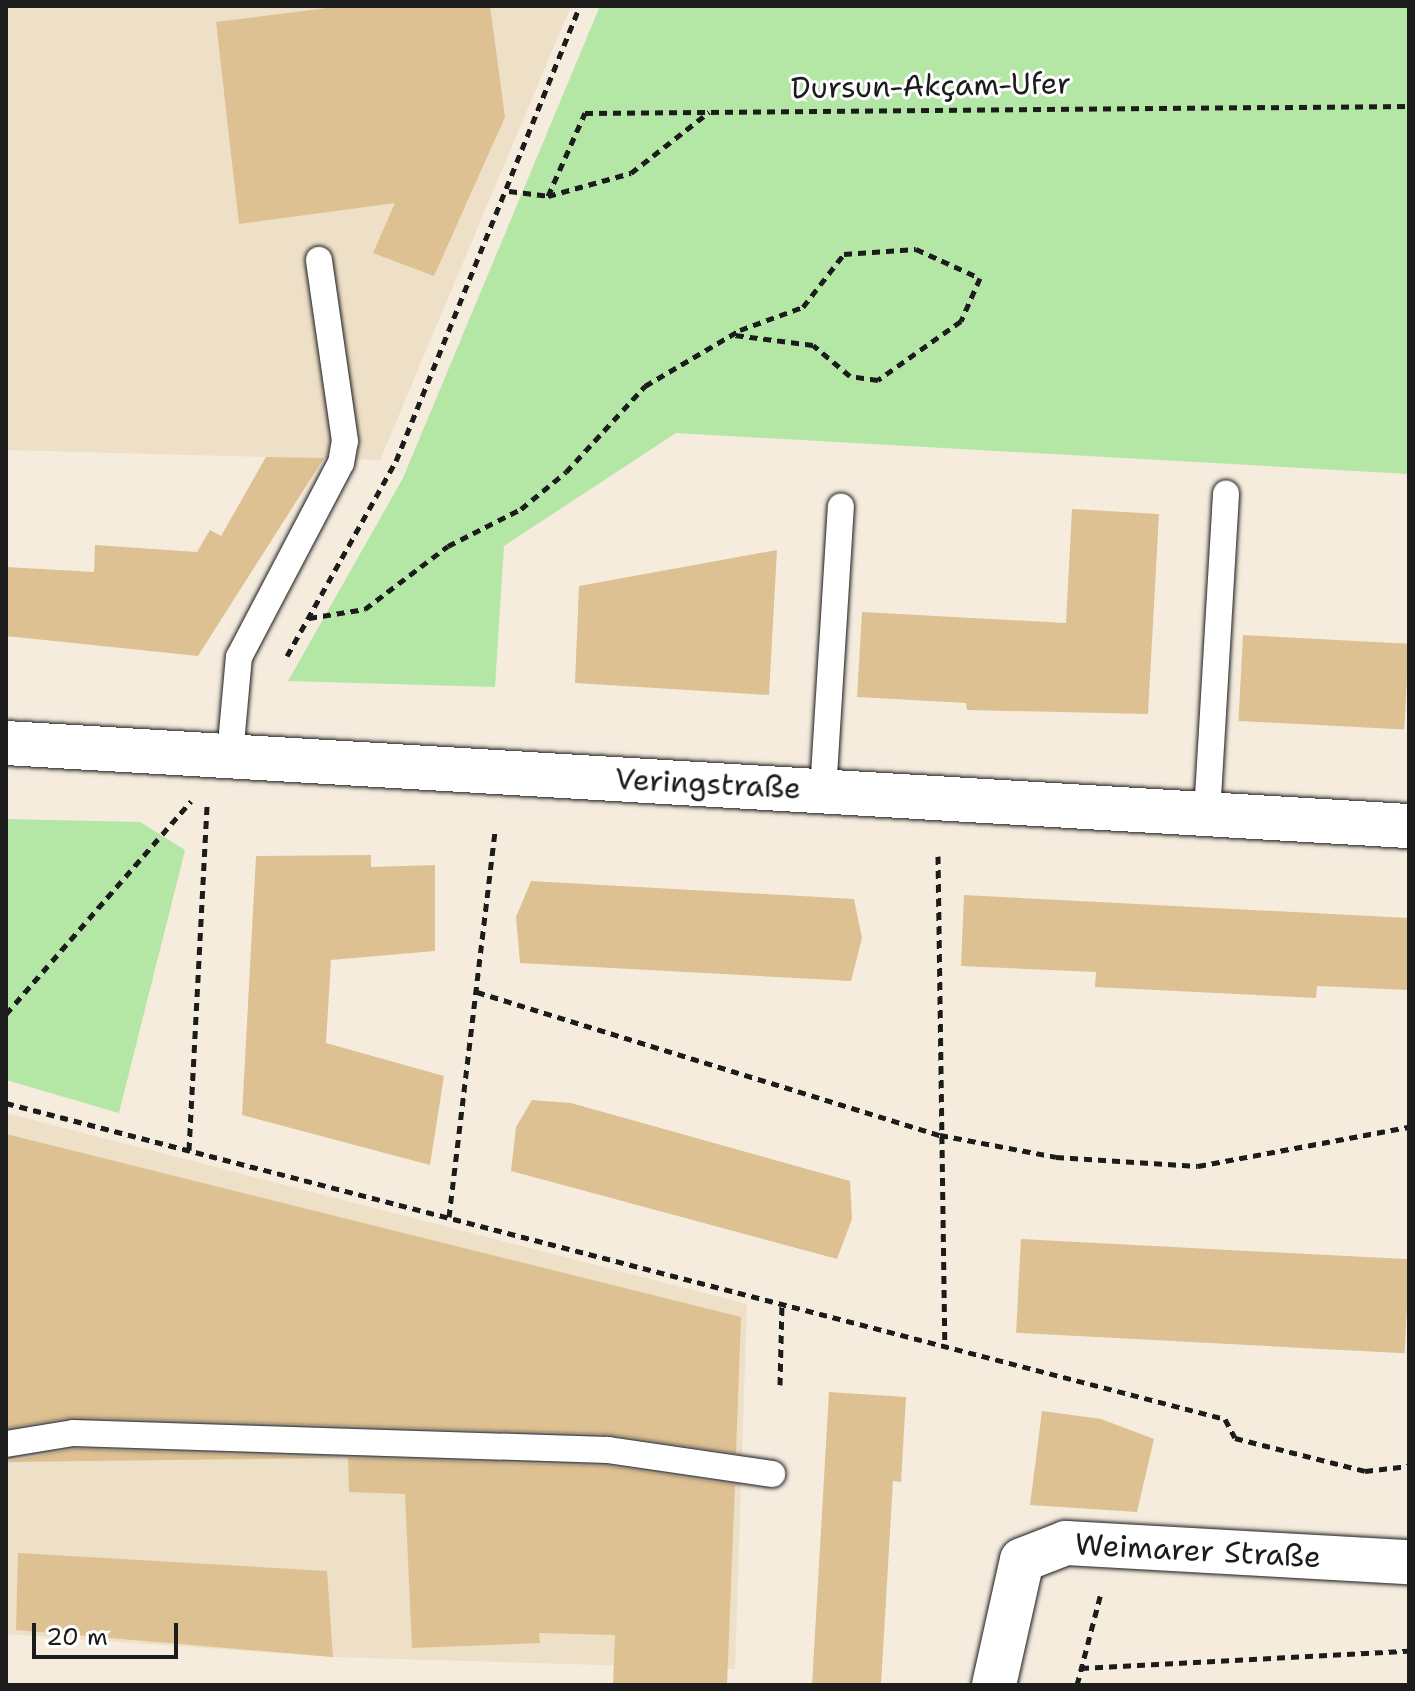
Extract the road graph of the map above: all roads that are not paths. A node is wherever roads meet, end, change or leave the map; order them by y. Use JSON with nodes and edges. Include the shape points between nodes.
{"nodes":[{"id":1,"x":319,"y":260,"type":"dead end"},
{"id":2,"x":1226,"y":494,"type":"dead end"},
{"id":3,"x":841,"y":507,"type":"dead end"},
{"id":4,"x":6,"y":743,"type":"edge"},
{"id":5,"x":218,"y":768,"type":"junction"},
{"id":6,"x":823,"y":791,"type":"junction"},
{"id":7,"x":1207,"y":814,"type":"junction"},
{"id":8,"x":1409,"y":826,"type":"edge"},
{"id":9,"x":6,"y":1444,"type":"edge"},
{"id":10,"x":772,"y":1474,"type":"dead end"},
{"id":11,"x":1409,"y":1562,"type":"edge"},
{"id":12,"x":994,"y":1685,"type":"edge"}],
"edges":[{"from":1,"to":5,"type":"lane","via":[[345,441],[341,463],[239,657]]},
{"from":2,"to":7,"type":"lane"},
{"from":3,"to":6,"type":"lane"},
{"from":4,"to":5,"type":"street","name":"Veringstraße"},
{"from":5,"to":6,"type":"street","name":"Veringstraße"},
{"from":6,"to":7,"type":"street","name":"Veringstraße"},
{"from":7,"to":8,"type":"street","name":"Veringstraße"},
{"from":9,"to":10,"type":"lane","via":[[73,1433],[608,1450]]},
{"from":11,"to":12,"type":"street","name":"Weimarer Straße","via":[[1066,1543],[1022,1560]]}]}
